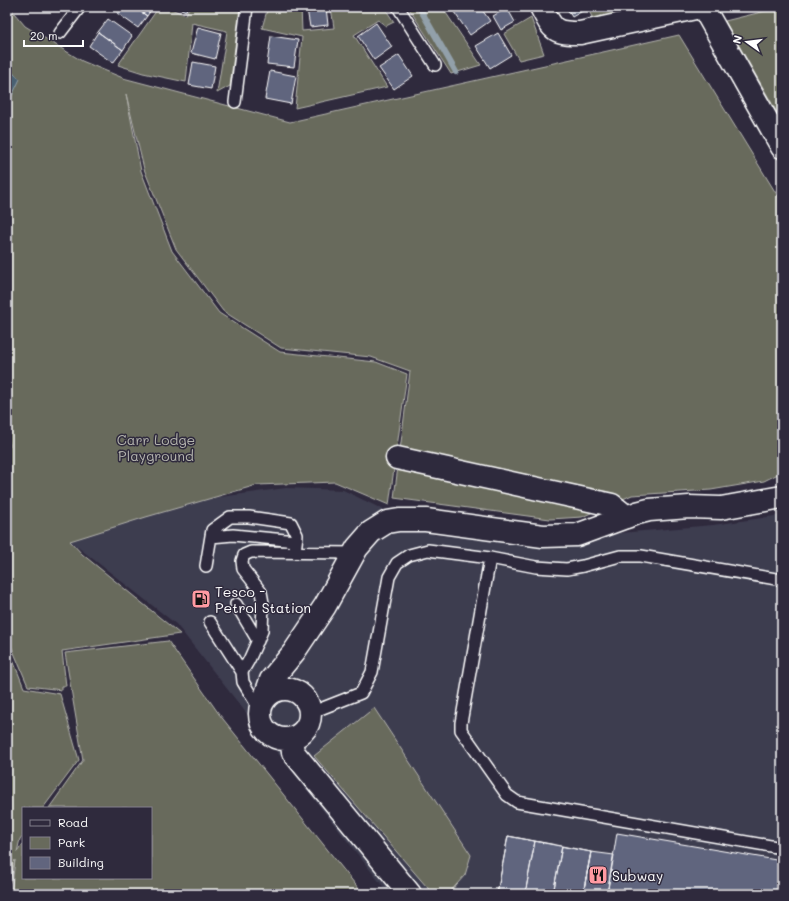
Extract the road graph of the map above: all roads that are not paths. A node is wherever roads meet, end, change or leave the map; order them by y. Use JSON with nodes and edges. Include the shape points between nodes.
{"nodes":[{"id":1,"x":80,"y":7,"type":"edge"},
{"id":2,"x":247,"y":7,"type":"edge"},
{"id":3,"x":398,"y":7,"type":"edge"},
{"id":4,"x":541,"y":7,"type":"edge"},
{"id":5,"x":700,"y":7,"type":"edge"},
{"id":6,"x":704,"y":7,"type":"edge"},
{"id":7,"x":60,"y":32,"type":"dead end"},
{"id":8,"x":435,"y":66,"type":"dead end"},
{"id":9,"x":235,"y":102,"type":"dead end"},
{"id":10,"x":782,"y":146,"type":"edge"},
{"id":11,"x":397,"y":458,"type":"dead end"},
{"id":12,"x":778,"y":497,"type":"edge"},
{"id":13,"x":627,"y":518,"type":"junction"},
{"id":14,"x":211,"y":537,"type":"junction"},
{"id":15,"x":296,"y":540,"type":"junction"},
{"id":16,"x":295,"y":552,"type":"junction"},
{"id":17,"x":354,"y":553,"type":"junction"},
{"id":18,"x":490,"y":558,"type":"junction"},
{"id":19,"x":206,"y":566,"type":"dead end"},
{"id":20,"x":782,"y":580,"type":"edge"},
{"id":21,"x":236,"y":604,"type":"dead end"},
{"id":22,"x":210,"y":622,"type":"dead end"},
{"id":23,"x":258,"y":641,"type":"junction"},
{"id":24,"x":294,"y":652,"type":"junction"},
{"id":25,"x":242,"y":672,"type":"junction"},
{"id":26,"x":306,"y":704,"type":"junction"},
{"id":27,"x":262,"y":705,"type":"junction"},
{"id":28,"x":291,"y":739,"type":"junction"},
{"id":29,"x":782,"y":848,"type":"edge"},
{"id":30,"x":410,"y":894,"type":"edge"}],
"edges":[{"from":1,"to":7,"type":"lane"},
{"from":2,"to":9,"type":"lane"},
{"from":3,"to":8,"type":"lane"},
{"from":4,"to":5,"type":"street","via":[[551,25],[562,33],[580,33]]},
{"from":6,"to":10,"type":"street"},
{"from":11,"to":13,"type":"street","via":[[612,505]]},
{"from":12,"to":13,"type":"street","via":[[720,508],[650,510]]},
{"from":13,"to":17,"type":"street","via":[[577,536],[542,536],[426,520],[399,520],[387,522],[371,532]]},
{"from":14,"to":15,"type":"lane","via":[[233,535]]},
{"from":14,"to":15,"type":"lane","via":[[212,530],[230,517],[249,517],[291,523],[297,535]]},
{"from":14,"to":19,"type":"lane"},
{"from":15,"to":16,"type":"lane"},
{"from":16,"to":17,"type":"lane"},
{"from":16,"to":23,"type":"lane","via":[[251,552],[244,555],[243,569],[261,592],[263,603],[262,631]]},
{"from":17,"to":24,"type":"street","via":[[325,606]]},
{"from":18,"to":20,"type":"lane","via":[[536,567],[567,569],[620,556],[641,556]]},
{"from":18,"to":26,"type":"lane","via":[[428,550],[410,555],[397,564],[389,577],[372,672],[361,693]]},
{"from":18,"to":29,"type":"lane","via":[[461,730],[507,795],[517,802]]},
{"from":21,"to":23,"type":"lane"},
{"from":22,"to":25,"type":"lane"},
{"from":23,"to":25,"type":"lane"},
{"from":24,"to":26,"type":"street","via":[[290,672]]},
{"from":24,"to":27,"type":"street","via":[[271,680]]},
{"from":25,"to":27,"type":"lane","via":[[243,682]]},
{"from":26,"to":27,"type":"street","via":[[296,691],[286,689],[270,694]]},
{"from":26,"to":28,"type":"street","via":[[309,721],[306,729]]},
{"from":27,"to":28,"type":"street","via":[[260,720],[266,731],[280,740]]},
{"from":28,"to":30,"type":"street","via":[[293,752]]}]}
